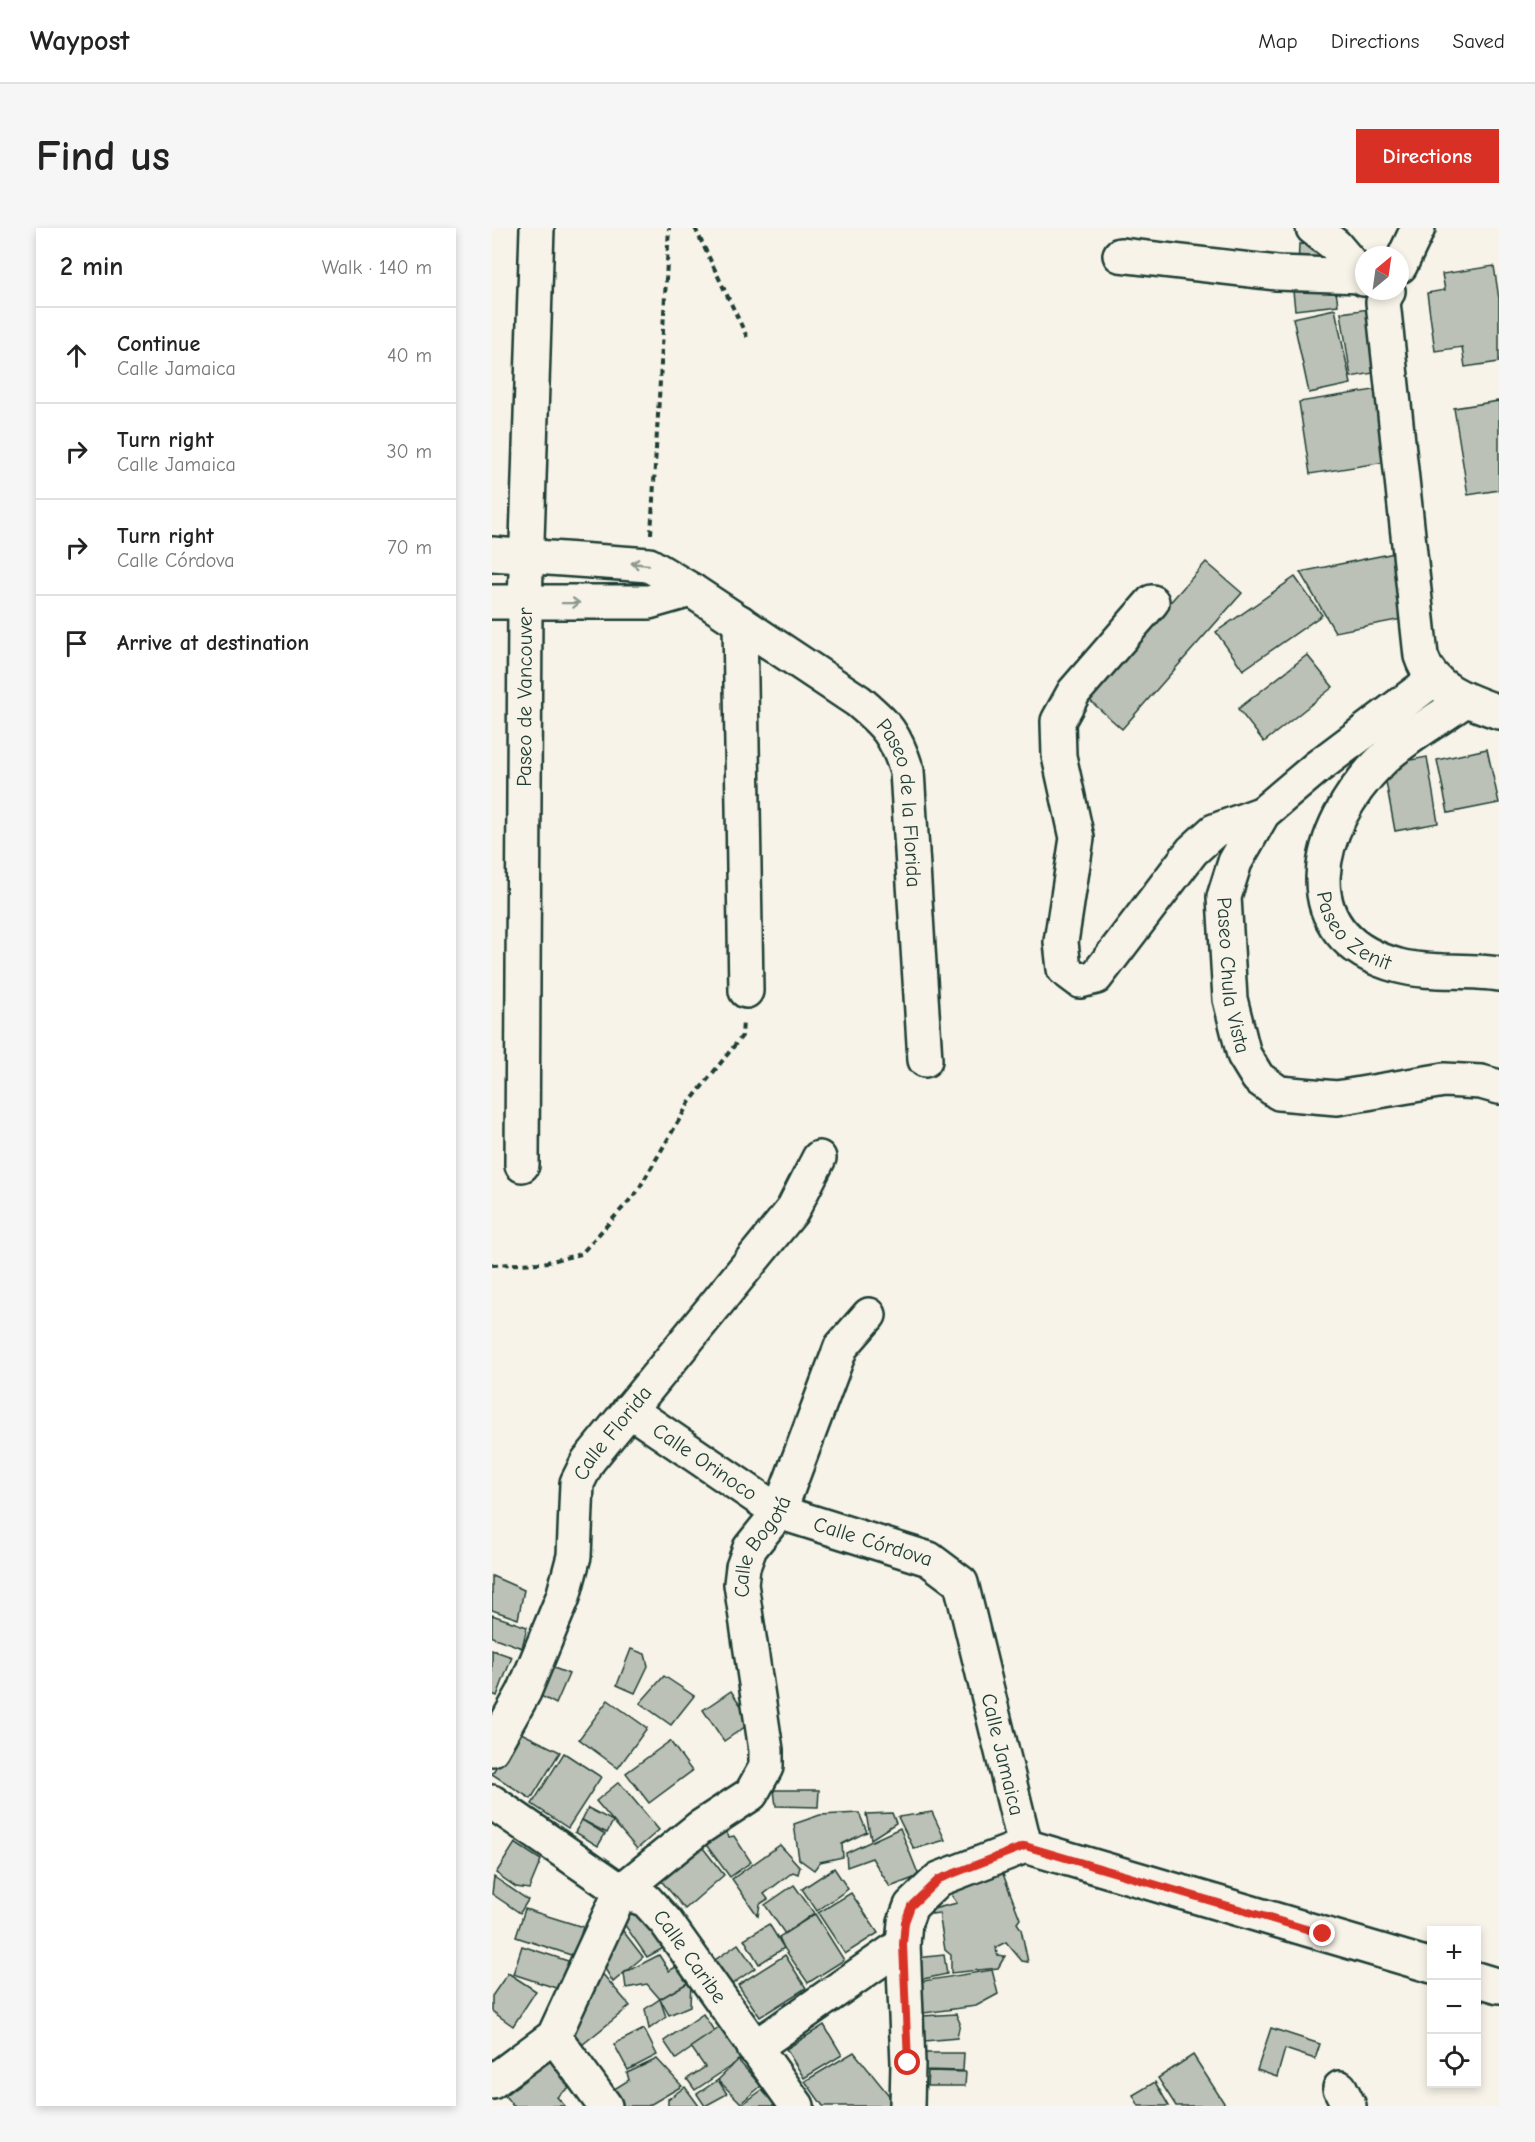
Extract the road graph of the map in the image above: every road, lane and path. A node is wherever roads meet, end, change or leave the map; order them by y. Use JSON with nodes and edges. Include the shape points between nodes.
{"nodes":[{"id":1,"x":537,"y":228,"type":"edge"},
{"id":2,"x":669,"y":228,"type":"edge"},
{"id":3,"x":695,"y":228,"type":"edge"},
{"id":4,"x":1313,"y":228,"type":"edge"},
{"id":5,"x":1418,"y":228,"type":"edge"},
{"id":6,"x":1409,"y":247,"type":"edge"},
{"id":7,"x":1120,"y":255,"type":"dead end"},
{"id":8,"x":1355,"y":267,"type":"edge"},
{"id":9,"x":1355,"y":285,"type":"edge"},
{"id":10,"x":1376,"y":300,"type":"edge"},
{"id":11,"x":747,"y":337,"type":"dead end"},
{"id":12,"x":492,"y":554,"type":"edge"},
{"id":13,"x":529,"y":555,"type":"junction"},
{"id":14,"x":649,"y":565,"type":"junction"},
{"id":15,"x":692,"y":590,"type":"junction"},
{"id":16,"x":492,"y":602,"type":"edge"},
{"id":17,"x":1152,"y":602,"type":"dead end"},
{"id":18,"x":525,"y":603,"type":"junction"},
{"id":19,"x":740,"y":622,"type":"junction"},
{"id":20,"x":1433,"y":680,"type":"junction"},
{"id":21,"x":1465,"y":700,"type":"junction"},
{"id":22,"x":1499,"y":712,"type":"edge"},
{"id":23,"x":1263,"y":813,"type":"junction"},
{"id":24,"x":1499,"y":974,"type":"edge"},
{"id":25,"x":746,"y":991,"type":"joint"},
{"id":26,"x":925,"y":1060,"type":"dead end"},
{"id":27,"x":1499,"y":1087,"type":"edge"},
{"id":28,"x":819,"y":1158,"type":"dead end"},
{"id":29,"x":522,"y":1165,"type":"dead end"},
{"id":30,"x":492,"y":1265,"type":"edge"},
{"id":31,"x":869,"y":1315,"type":"dead end"},
{"id":32,"x":629,"y":1410,"type":"junction"},
{"id":33,"x":779,"y":1512,"type":"junction"},
{"id":34,"x":961,"y":1583,"type":"joint"},
{"id":35,"x":492,"y":1749,"type":"edge"},
{"id":36,"x":492,"y":1802,"type":"edge"},
{"id":37,"x":1025,"y":1846,"type":"junction"},
{"id":38,"x":621,"y":1891,"type":"junction"},
{"id":39,"x":903,"y":1944,"type":"junction"},
{"id":40,"x":1427,"y":1965,"type":"edge"},
{"id":41,"x":1479,"y":1980,"type":"edge"},
{"id":42,"x":1499,"y":1986,"type":"edge"},
{"id":43,"x":554,"y":2036,"type":"junction"},
{"id":44,"x":754,"y":2048,"type":"junction"},
{"id":45,"x":492,"y":2082,"type":"edge"},
{"id":46,"x":605,"y":2106,"type":"edge"},
{"id":47,"x":797,"y":2106,"type":"edge"},
{"id":48,"x":907,"y":2106,"type":"edge"}],
"edges":[{"from":1,"to":13,"type":"street","name":"Paseo de Vancouver"},
{"from":2,"to":14,"type":"path"},
{"from":3,"to":11,"type":"path"},
{"from":4,"to":8,"type":"street"},
{"from":5,"to":6,"type":"street"},
{"from":7,"to":9,"type":"street"},
{"from":10,"to":20,"type":"street","via":[[1421,656]]},
{"from":12,"to":13,"type":"street","name":"Paseo de la Florida"},
{"from":14,"to":13,"type":"street","name":"Paseo de la Florida","one_way":true},
{"from":13,"to":18,"type":"street","name":"Paseo de Vancouver"},
{"from":14,"to":15,"type":"street","name":"Paseo de la Florida"},
{"from":18,"to":15,"type":"street","one_way":true,"via":[[650,602]]},
{"from":15,"to":19,"type":"street","name":"Paseo de la Florida"},
{"from":16,"to":18,"type":"street"},
{"from":17,"to":23,"type":"street","via":[[1074,692],[1058,721],[1059,756],[1077,838],[1061,942],[1064,969],[1080,981],[1096,977],[1192,851],[1214,831]]},
{"from":18,"to":29,"type":"street","name":"Paseo de Vancouver"},
{"from":19,"to":25,"type":"street"},
{"from":19,"to":26,"type":"street","name":"Paseo de la Florida","via":[[858,701],[897,740],[908,771]]},
{"from":20,"to":21,"type":"street"},
{"from":20,"to":23,"type":"street","name":"Paseo Chula Vista"},
{"from":21,"to":22,"type":"street"},
{"from":21,"to":24,"type":"street","name":"Paseo Zenit","via":[[1382,760],[1361,784],[1339,816],[1329,841],[1322,870],[1323,897],[1337,927],[1362,951],[1400,966]]},
{"from":23,"to":27,"type":"street","name":"Paseo Chula Vista","via":[[1235,862],[1224,897],[1230,999],[1244,1055],[1258,1078],[1279,1094],[1328,1098],[1444,1080]]},
{"from":25,"to":30,"type":"path","via":[[742,1036],[689,1103],[637,1192],[581,1254],[543,1263]]},
{"from":28,"to":32,"type":"street","name":"Calle Florida","via":[[792,1211]]},
{"from":31,"to":33,"type":"street","name":"Calle Bogotá","via":[[842,1347]]},
{"from":32,"to":33,"type":"street","name":"Calle Orinoco"},
{"from":32,"to":35,"type":"street","name":"Calle Florida","via":[[588,1461],[577,1483],[574,1556],[563,1597],[524,1692]]},
{"from":33,"to":34,"type":"street","name":"Calle Córdova","via":[[929,1559]]},
{"from":33,"to":38,"type":"street","name":"Calle Bogotá","via":[[750,1548],[742,1567],[741,1584],[766,1767],[751,1794],[699,1828]]},
{"from":34,"to":37,"type":"street","name":"Calle Jamaica"},
{"from":36,"to":38,"type":"street","name":"Calle Caribe"},
{"from":37,"to":39,"type":"street","via":[[939,1879],[911,1906]]},
{"from":37,"to":40,"type":"street"},
{"from":38,"to":43,"type":"street"},
{"from":38,"to":44,"type":"street","name":"Calle Caribe","via":[[646,1900],[666,1922]]},
{"from":39,"to":44,"type":"street"},
{"from":39,"to":48,"type":"street"},
{"from":41,"to":42,"type":"street"},
{"from":43,"to":45,"type":"street"},
{"from":43,"to":46,"type":"street"},
{"from":44,"to":47,"type":"street","name":"Calle Caribe"}]}
